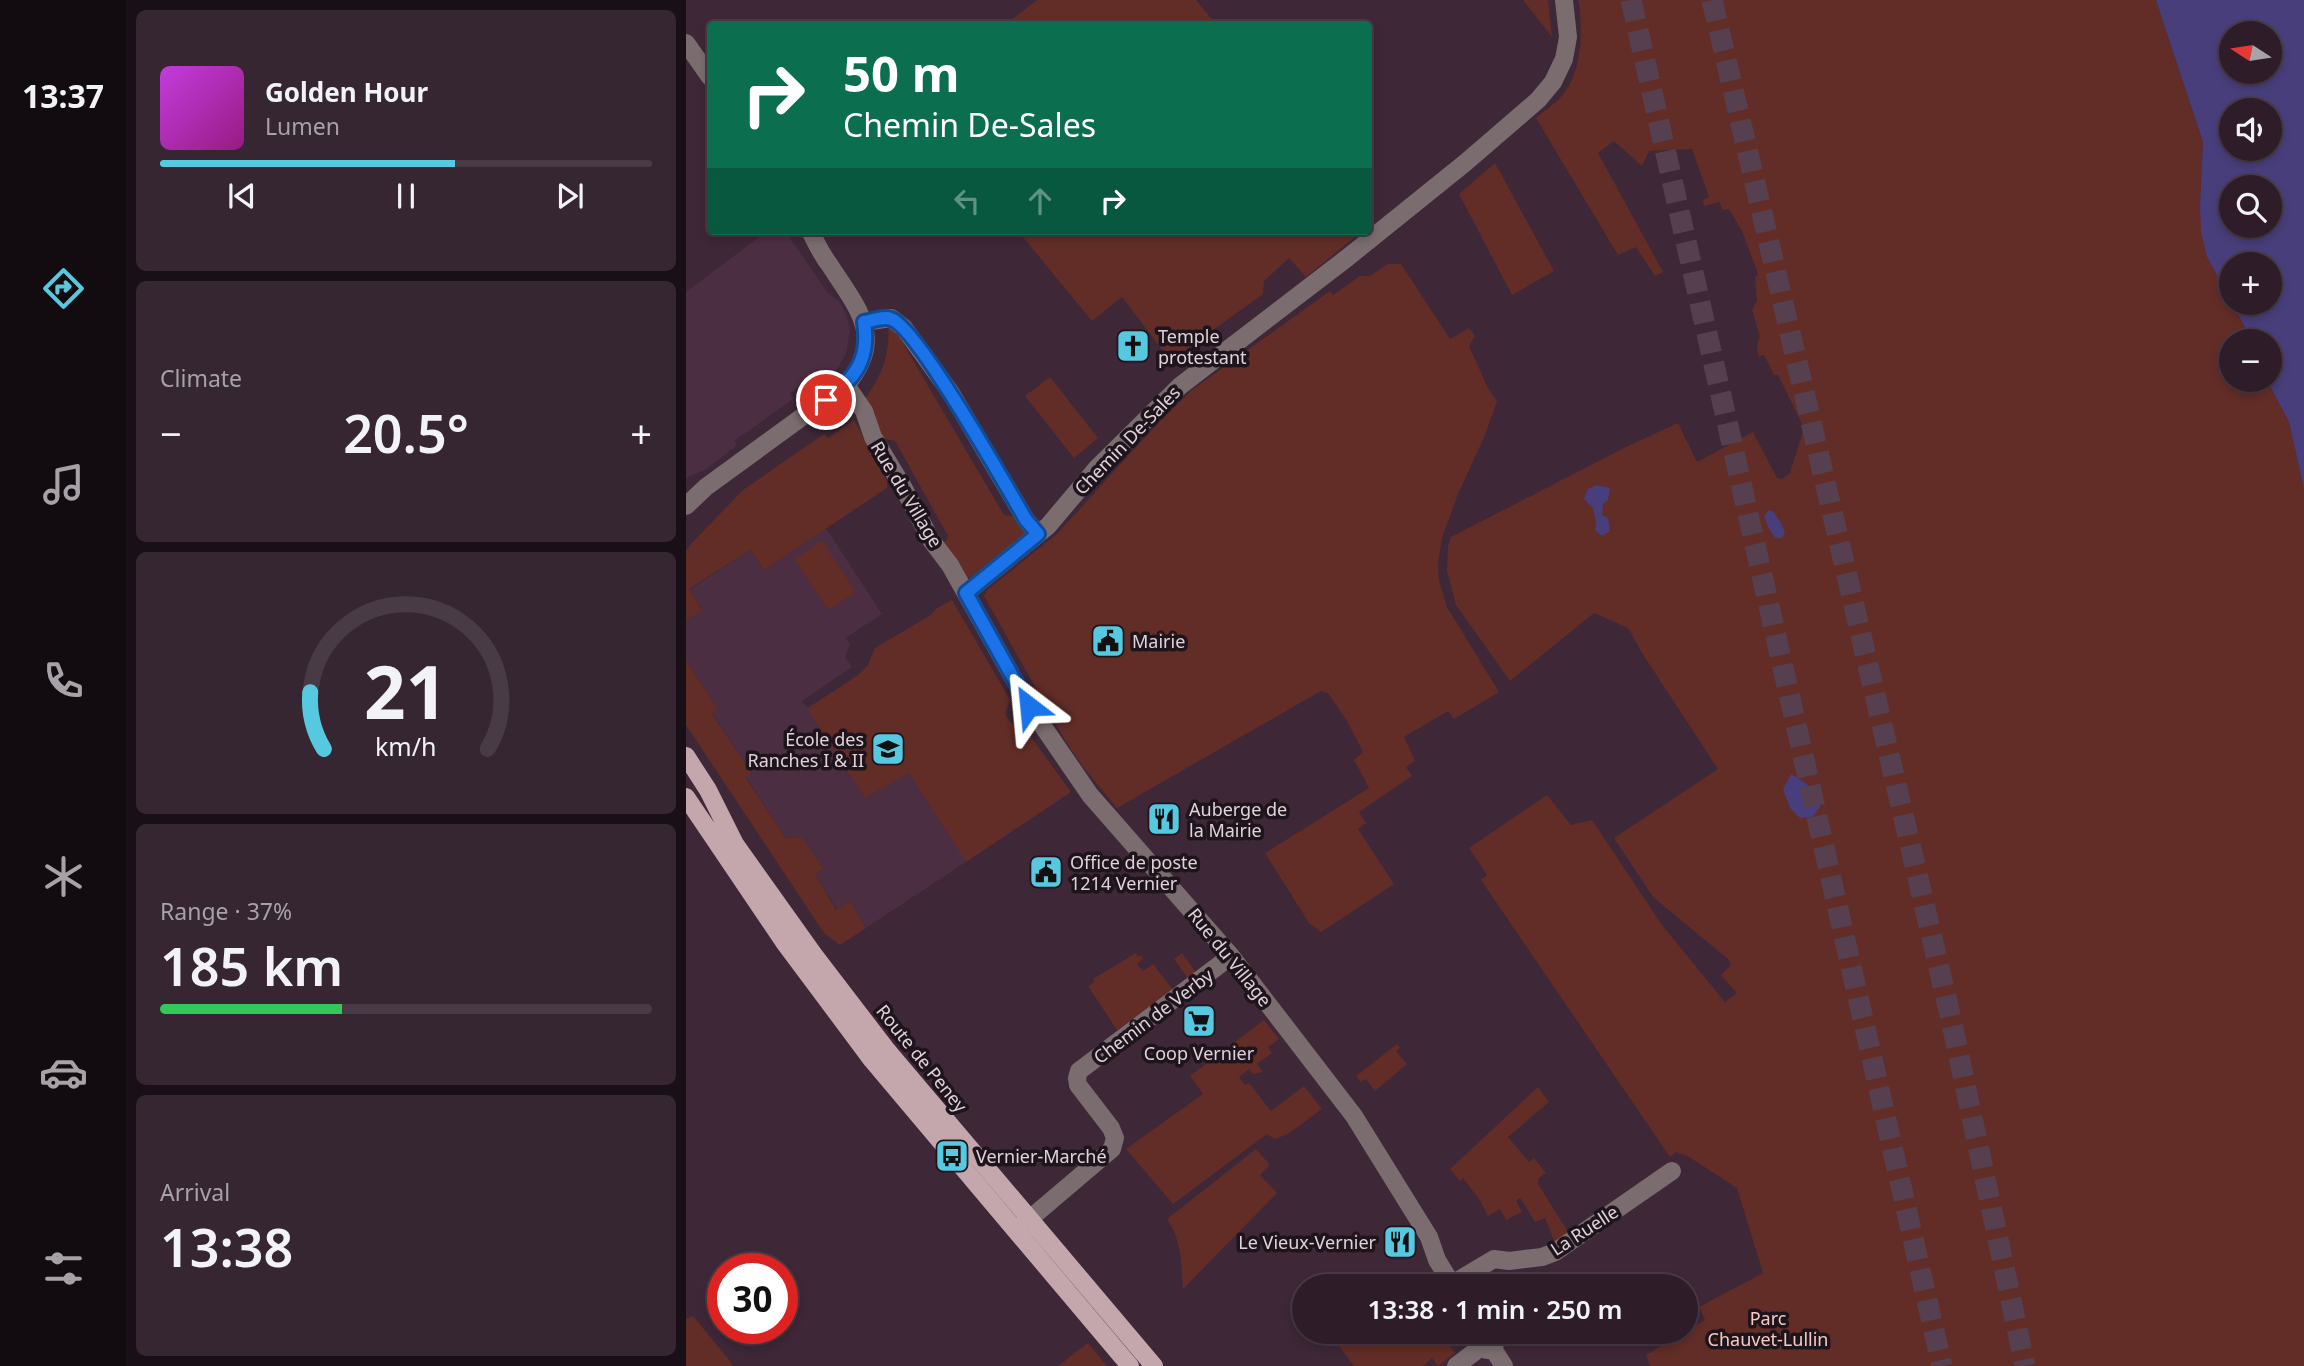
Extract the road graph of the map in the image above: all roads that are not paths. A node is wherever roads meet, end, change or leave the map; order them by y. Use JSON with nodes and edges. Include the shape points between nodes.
{"nodes":[{"id":1,"x":1564,"y":0,"type":"edge"},
{"id":2,"x":686,"y":43,"type":"edge"},
{"id":3,"x":707,"y":73,"type":"edge"},
{"id":4,"x":812,"y":235,"type":"edge"},
{"id":5,"x":864,"y":322,"type":"junction"},
{"id":6,"x":846,"y":385,"type":"junction"},
{"id":7,"x":686,"y":506,"type":"edge"},
{"id":8,"x":1038,"y":534,"type":"junction"},
{"id":9,"x":966,"y":593,"type":"junction"},
{"id":10,"x":686,"y":755,"type":"edge"},
{"id":11,"x":686,"y":797,"type":"edge"},
{"id":12,"x":1231,"y":956,"type":"junction"},
{"id":13,"x":1672,"y":1171,"type":"dead end"},
{"id":14,"x":1023,"y":1225,"type":"junction"},
{"id":15,"x":1445,"y":1274,"type":"edge"},
{"id":16,"x":1470,"y":1274,"type":"edge"},
{"id":17,"x":1481,"y":1344,"type":"edge"},
{"id":18,"x":1487,"y":1344,"type":"edge"},
{"id":19,"x":1130,"y":1366,"type":"edge"},
{"id":20,"x":1154,"y":1366,"type":"edge"},
{"id":21,"x":1455,"y":1366,"type":"edge"},
{"id":22,"x":1504,"y":1366,"type":"edge"}],
"edges":[{"from":1,"to":8,"type":"street","name":"Chemin De-Sales","via":[[1568,37],[1564,59],[1538,100],[1347,258],[1211,359],[1096,468]]},
{"from":2,"to":3,"type":"street"},
{"from":4,"to":5,"type":"street"},
{"from":5,"to":6,"type":"street","via":[[864,353]]},
{"from":5,"to":8,"type":"street","via":[[891,318],[904,328],[951,393]]},
{"from":6,"to":7,"type":"street"},
{"from":6,"to":9,"type":"street","name":"Rue du Village","via":[[931,540]]},
{"from":8,"to":9,"type":"street","name":"Chemin De-Sales"},
{"from":9,"to":12,"type":"street","name":"Rue du Village","via":[[1029,706],[1090,795]]},
{"from":10,"to":14,"type":"main road","name":"Route de Peney","via":[[735,844],[814,955]]},
{"from":11,"to":14,"type":"main road","name":"Route de Peney","via":[[784,942],[872,1060]]},
{"from":12,"to":14,"type":"street","name":"Chemin de Verby","via":[[1079,1072],[1078,1085],[1111,1128],[1115,1138],[1112,1149]]},
{"from":12,"to":15,"type":"street","name":"Rue du Village","via":[[1354,1116],[1429,1237]]},
{"from":13,"to":16,"type":"street","name":"La Ruelle","via":[[1555,1252],[1509,1261],[1494,1259]]},
{"from":14,"to":19,"type":"main road","name":"Route de Peney","via":[[1027,1246]]},
{"from":14,"to":20,"type":"main road","name":"Route de Peney"},
{"from":17,"to":21,"type":"street"},
{"from":18,"to":22,"type":"street"}]}
